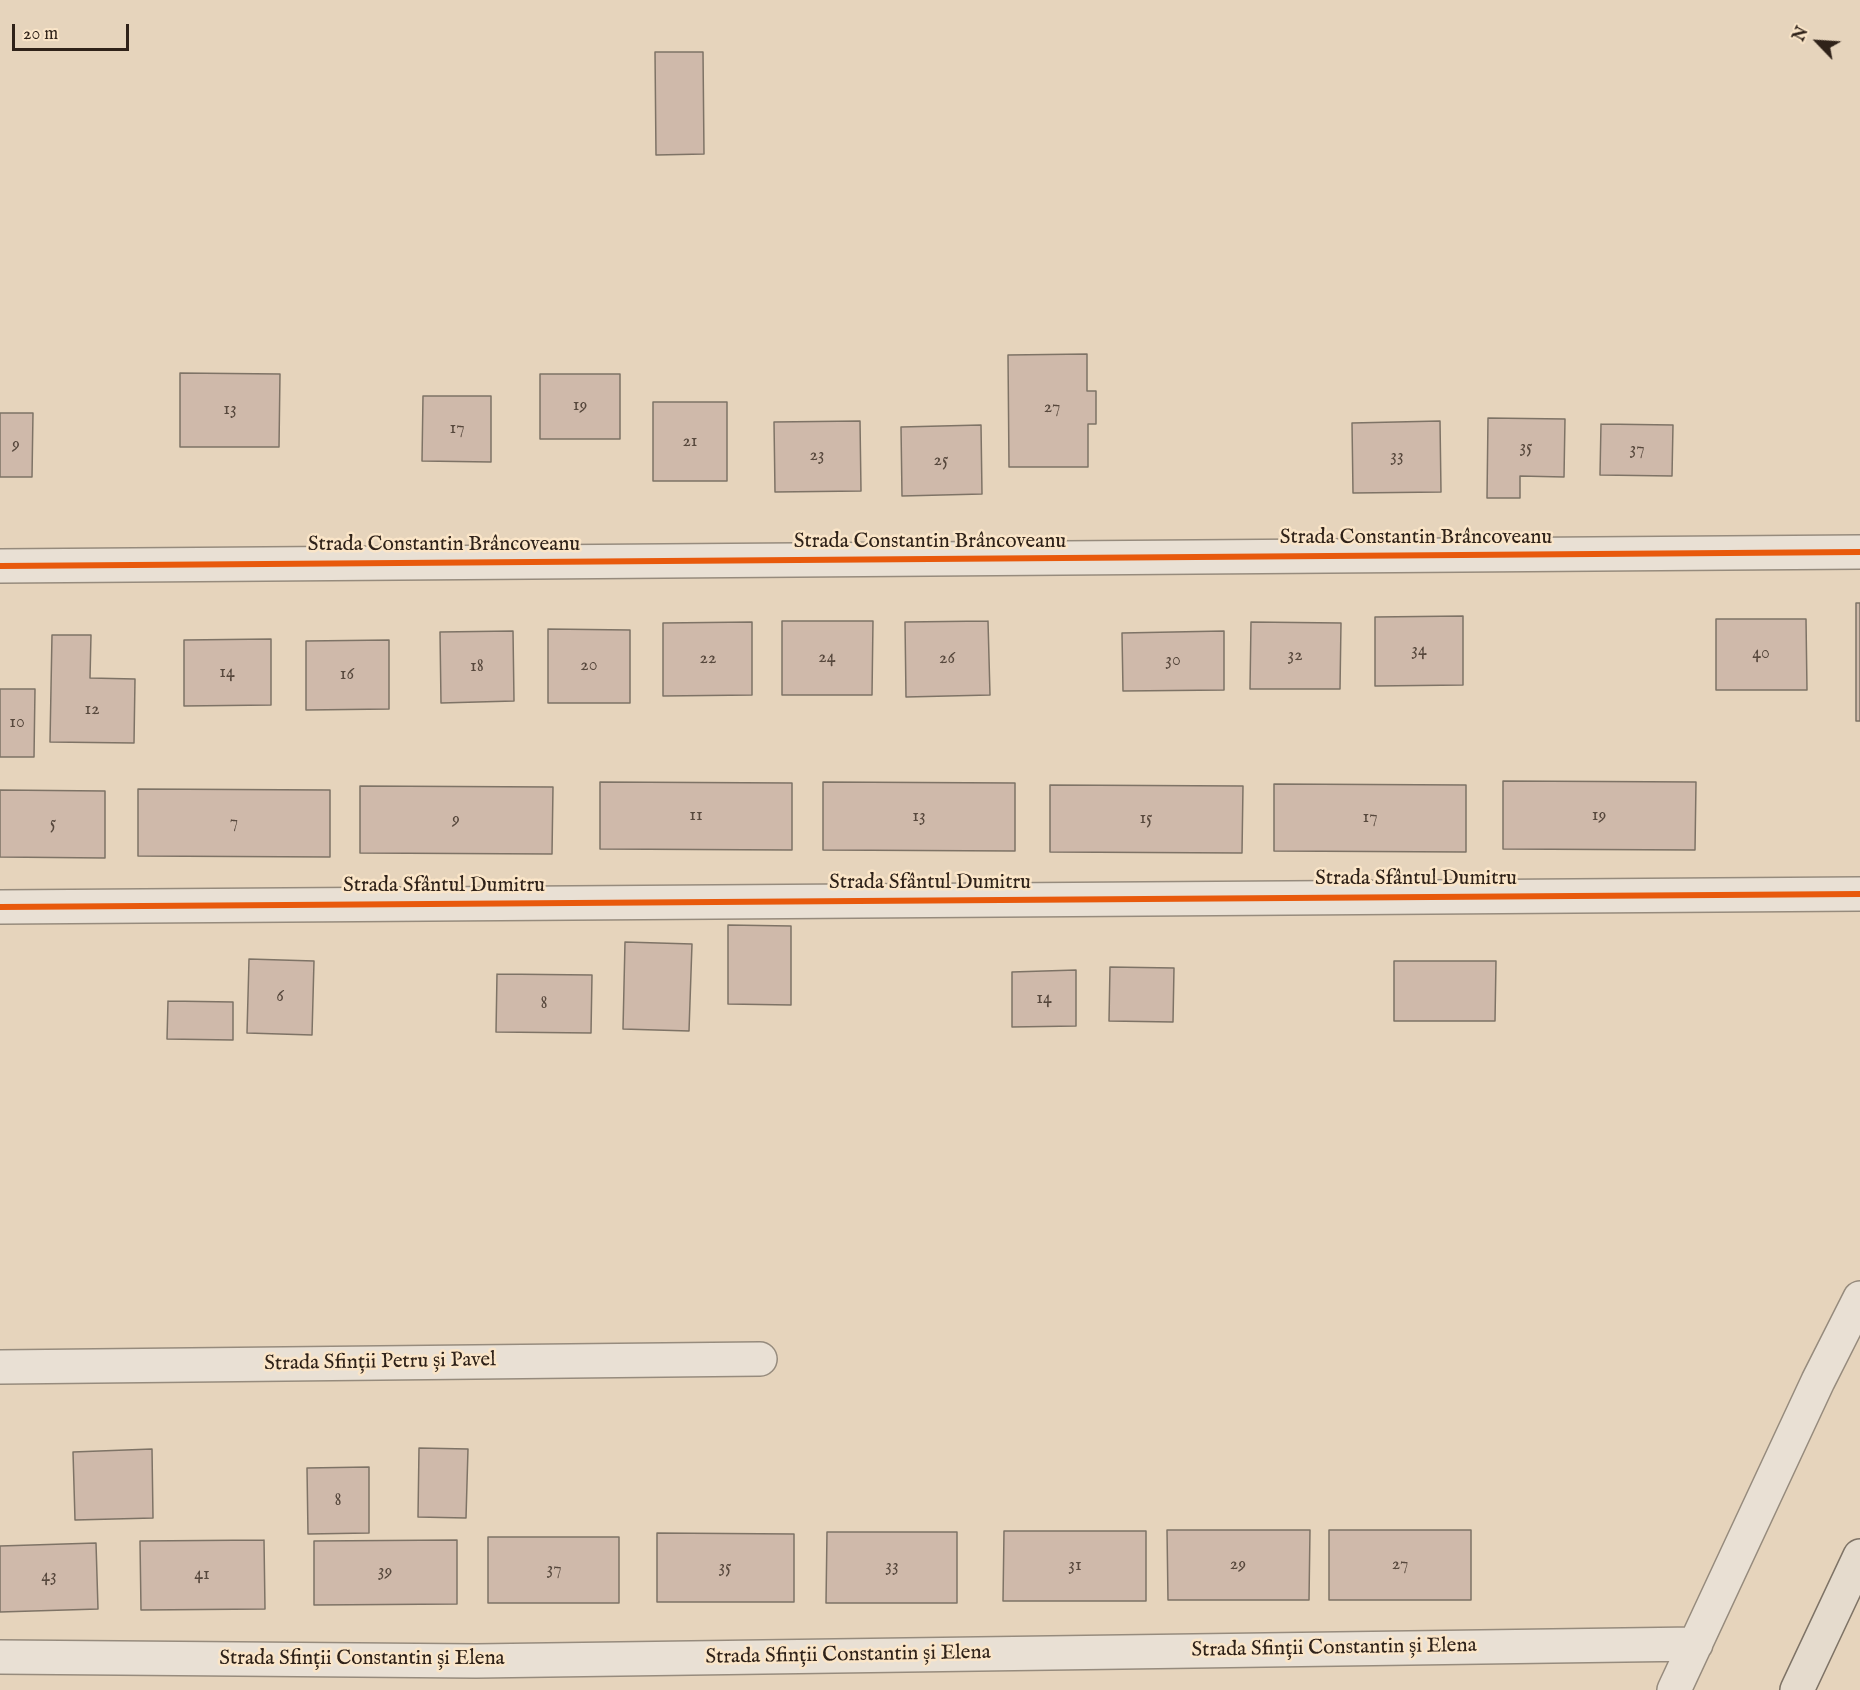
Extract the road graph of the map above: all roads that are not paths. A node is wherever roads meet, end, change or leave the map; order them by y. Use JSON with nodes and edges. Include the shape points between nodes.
{"nodes":[{"id":1,"x":1860,"y":552,"type":"edge"},
{"id":2,"x":0,"y":566,"type":"edge"},
{"id":3,"x":1860,"y":894,"type":"edge"},
{"id":4,"x":0,"y":907,"type":"edge"},
{"id":5,"x":1860,"y":1298,"type":"edge"},
{"id":6,"x":760,"y":1359,"type":"dead end"},
{"id":7,"x":0,"y":1367,"type":"edge"},
{"id":8,"x":1860,"y":1556,"type":"edge"},
{"id":9,"x":1695,"y":1644,"type":"junction"},
{"id":10,"x":0,"y":1657,"type":"edge"},
{"id":11,"x":477,"y":1676,"type":"edge"},
{"id":12,"x":1674,"y":1690,"type":"edge"},
{"id":13,"x":1797,"y":1690,"type":"edge"}],
"edges":[{"from":1,"to":2,"type":"street","name":"Strada Constantin Brâncoveanu"},
{"from":3,"to":4,"type":"street","name":"Strada Sfântul Dumitru"},
{"from":5,"to":9,"type":"street"},
{"from":6,"to":7,"type":"street","name":"Strada Sfinții Petru și Pavel"},
{"from":8,"to":13,"type":"highway"},
{"from":9,"to":11,"type":"street","name":"Strada Sfinții Constantin și Elena"},
{"from":9,"to":12,"type":"street"},
{"from":10,"to":11,"type":"street","name":"Strada Sfinții Constantin și Elena"}]}
